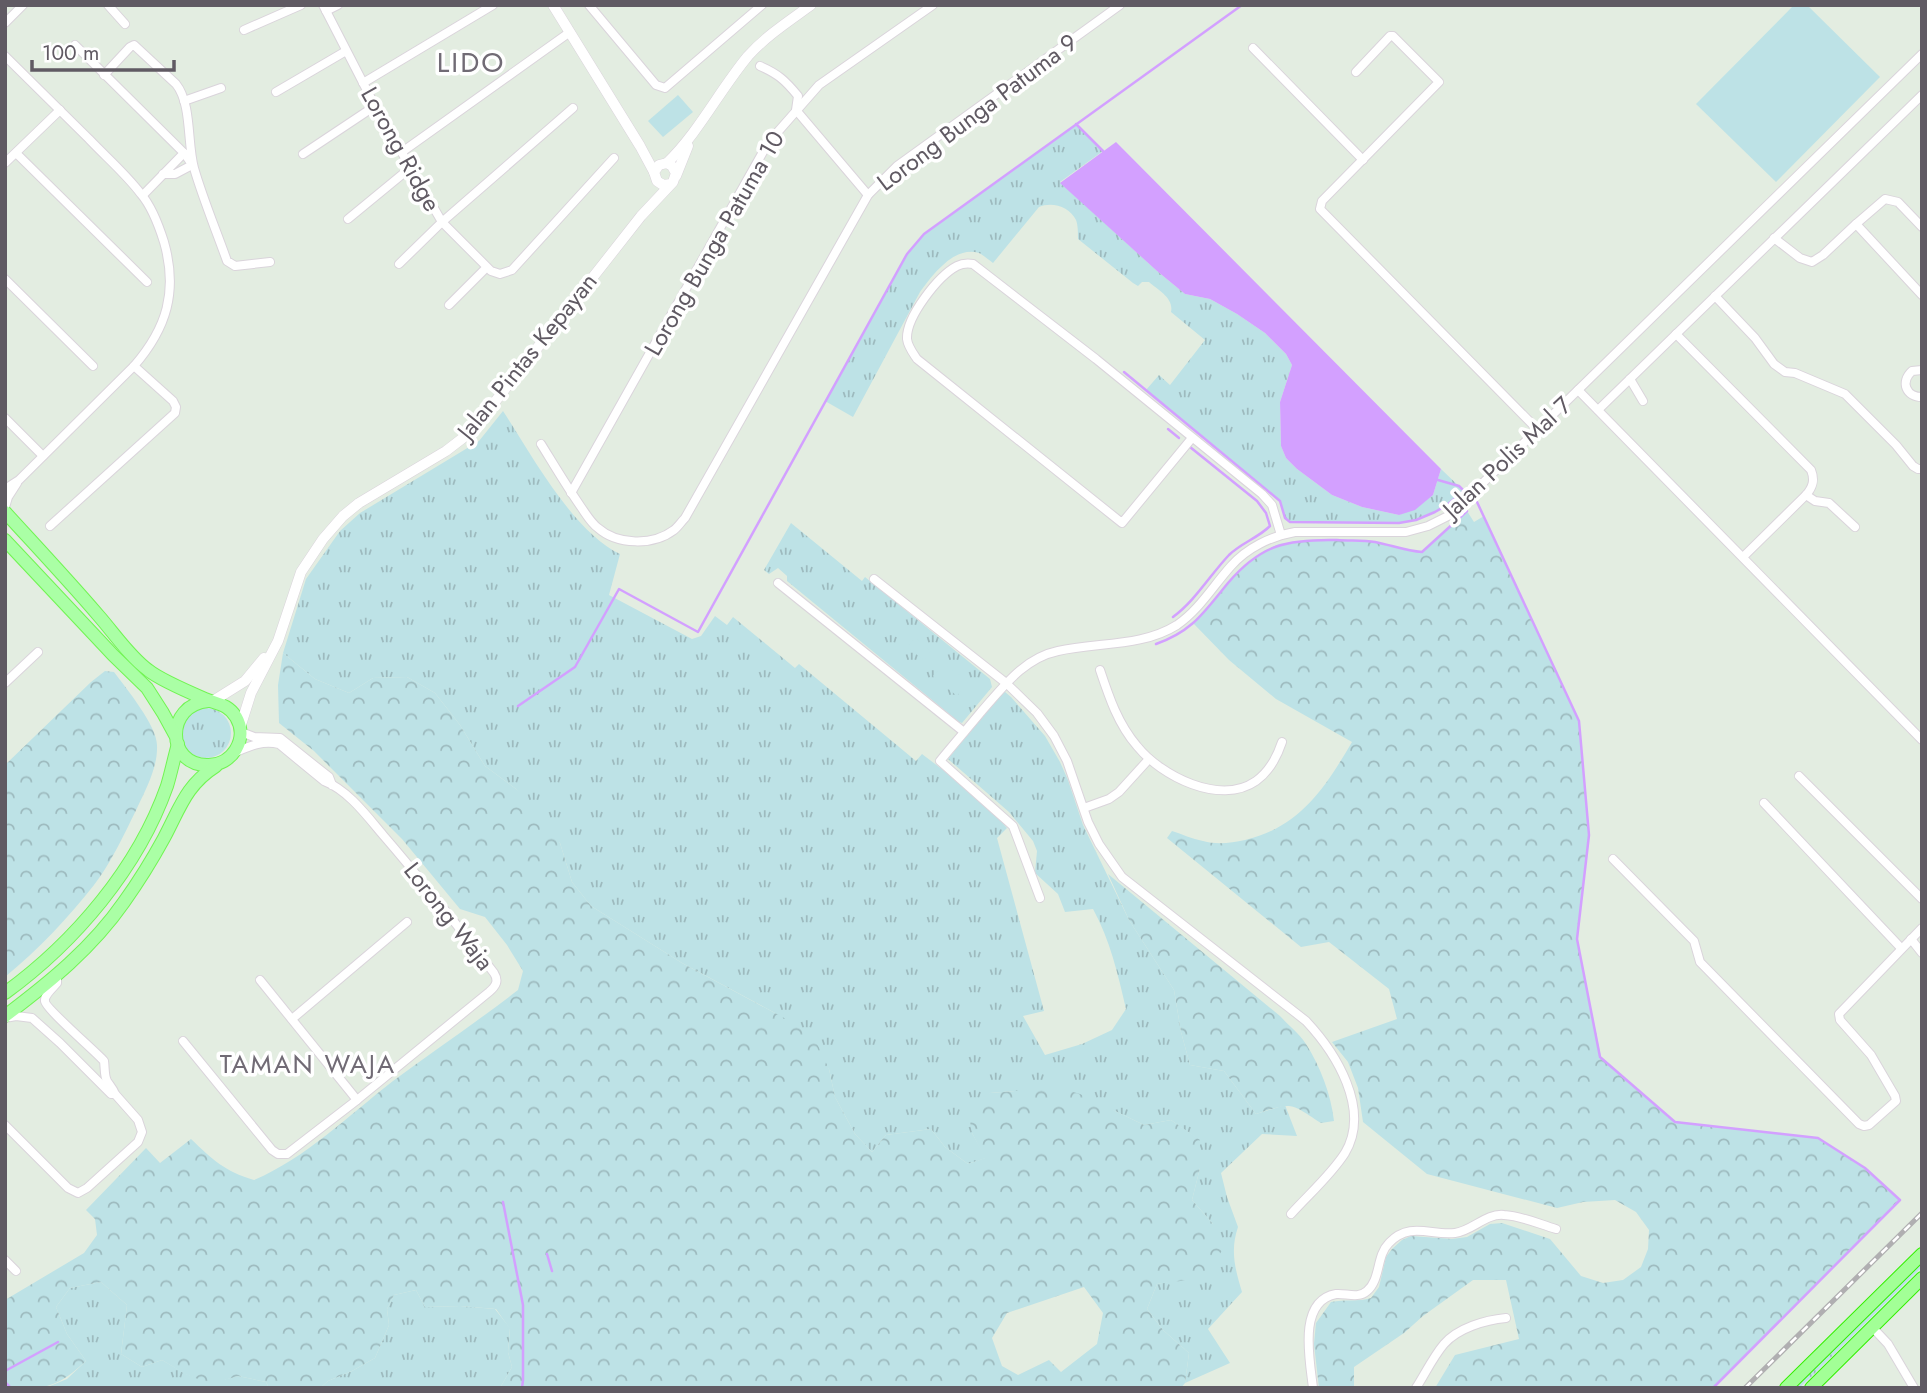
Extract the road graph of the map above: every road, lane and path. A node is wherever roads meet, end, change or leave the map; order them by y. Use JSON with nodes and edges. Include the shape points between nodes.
{"nodes":[{"id":1,"x":23,"y":5,"type":"edge"},
{"id":2,"x":108,"y":5,"type":"edge"},
{"id":3,"x":301,"y":5,"type":"edge"},
{"id":4,"x":338,"y":5,"type":"edge"},
{"id":5,"x":493,"y":5,"type":"edge"},
{"id":6,"x":589,"y":5,"type":"edge"},
{"id":7,"x":762,"y":5,"type":"edge"},
{"id":8,"x":811,"y":5,"type":"edge"},
{"id":9,"x":933,"y":5,"type":"edge"},
{"id":10,"x":1120,"y":5,"type":"edge"},
{"id":11,"x":557,"y":7,"type":"edge"},
{"id":12,"x":325,"y":8,"type":"edge"},
{"id":13,"x":5,"y":23,"type":"edge"},
{"id":14,"x":125,"y":24,"type":"dead end"},
{"id":15,"x":244,"y":30,"type":"dead end"},
{"id":16,"x":570,"y":32,"type":"junction"},
{"id":17,"x":75,"y":46,"type":"dead end"},
{"id":18,"x":1253,"y":48,"type":"dead end"},
{"id":19,"x":346,"y":51,"type":"junction"},
{"id":20,"x":1922,"y":54,"type":"edge"},
{"id":21,"x":5,"y":56,"type":"edge"},
{"id":22,"x":760,"y":66,"type":"dead end"},
{"id":23,"x":1356,"y":72,"type":"dead end"},
{"id":24,"x":104,"y":75,"type":"junction"},
{"id":25,"x":363,"y":83,"type":"junction"},
{"id":26,"x":221,"y":88,"type":"dead end"},
{"id":27,"x":276,"y":92,"type":"dead end"},
{"id":28,"x":1922,"y":94,"type":"edge"},
{"id":29,"x":184,"y":101,"type":"junction"},
{"id":30,"x":375,"y":106,"type":"junction"},
{"id":31,"x":573,"y":108,"type":"dead end"},
{"id":32,"x":60,"y":110,"type":"junction"},
{"id":33,"x":796,"y":110,"type":"junction"},
{"id":34,"x":697,"y":130,"type":"junction"},
{"id":35,"x":640,"y":146,"type":"junction"},
{"id":36,"x":402,"y":152,"type":"junction"},
{"id":37,"x":16,"y":153,"type":"junction"},
{"id":38,"x":184,"y":153,"type":"junction"},
{"id":39,"x":303,"y":154,"type":"dead end"},
{"id":40,"x":614,"y":158,"type":"dead end"},
{"id":41,"x":1363,"y":160,"type":"junction"},
{"id":42,"x":5,"y":163,"type":"edge"},
{"id":43,"x":664,"y":164,"type":"junction"},
{"id":44,"x":193,"y":166,"type":"junction"},
{"id":45,"x":411,"y":168,"type":"junction"},
{"id":46,"x":163,"y":174,"type":"junction"},
{"id":47,"x":655,"y":175,"type":"junction"},
{"id":48,"x":673,"y":180,"type":"junction"},
{"id":49,"x":143,"y":195,"type":"junction"},
{"id":50,"x":868,"y":195,"type":"junction"},
{"id":51,"x":641,"y":216,"type":"junction"},
{"id":52,"x":348,"y":219,"type":"dead end"},
{"id":53,"x":442,"y":222,"type":"junction"},
{"id":54,"x":1856,"y":223,"type":"junction"},
{"id":55,"x":1922,"y":227,"type":"edge"},
{"id":56,"x":1774,"y":238,"type":"junction"},
{"id":57,"x":270,"y":262,"type":"dead end"},
{"id":58,"x":398,"y":264,"type":"dead end"},
{"id":59,"x":486,"y":268,"type":"junction"},
{"id":60,"x":5,"y":279,"type":"edge"},
{"id":61,"x":147,"y":282,"type":"dead end"},
{"id":62,"x":1922,"y":295,"type":"edge"},
{"id":63,"x":1715,"y":296,"type":"junction"},
{"id":64,"x":449,"y":305,"type":"dead end"},
{"id":65,"x":1676,"y":334,"type":"junction"},
{"id":66,"x":93,"y":366,"type":"dead end"},
{"id":67,"x":134,"y":366,"type":"junction"},
{"id":68,"x":1922,"y":370,"type":"edge"},
{"id":69,"x":1630,"y":379,"type":"junction"},
{"id":70,"x":1578,"y":390,"type":"junction"},
{"id":71,"x":1922,"y":397,"type":"edge"},
{"id":72,"x":1643,"y":401,"type":"dead end"},
{"id":73,"x":1598,"y":410,"type":"junction"},
{"id":74,"x":5,"y":418,"type":"edge"},
{"id":75,"x":1538,"y":429,"type":"junction"},
{"id":76,"x":1192,"y":438,"type":"junction"},
{"id":77,"x":541,"y":444,"type":"dead end"},
{"id":78,"x":43,"y":456,"type":"junction"},
{"id":79,"x":1922,"y":469,"type":"edge"},
{"id":80,"x":19,"y":480,"type":"junction"},
{"id":81,"x":5,"y":489,"type":"edge"},
{"id":82,"x":571,"y":493,"type":"junction"},
{"id":83,"x":1806,"y":495,"type":"junction"},
{"id":84,"x":5,"y":507,"type":"edge"},
{"id":85,"x":5,"y":512,"type":"edge"},
{"id":86,"x":50,"y":526,"type":"dead end"},
{"id":87,"x":1855,"y":527,"type":"dead end"},
{"id":88,"x":1281,"y":535,"type":"junction"},
{"id":89,"x":5,"y":540,"type":"edge"},
{"id":90,"x":1743,"y":557,"type":"junction"},
{"id":91,"x":874,"y":579,"type":"dead end"},
{"id":92,"x":778,"y":583,"type":"dead end"},
{"id":93,"x":278,"y":641,"type":"junction"},
{"id":94,"x":38,"y":652,"type":"dead end"},
{"id":95,"x":1100,"y":670,"type":"dead end"},
{"id":96,"x":5,"y":683,"type":"edge"},
{"id":97,"x":1006,"y":683,"type":"junction"},
{"id":98,"x":211,"y":701,"type":"junction"},
{"id":99,"x":240,"y":730,"type":"junction"},
{"id":100,"x":964,"y":732,"type":"junction"},
{"id":101,"x":176,"y":740,"type":"junction"},
{"id":102,"x":1922,"y":740,"type":"edge"},
{"id":103,"x":1282,"y":742,"type":"dead end"},
{"id":104,"x":228,"y":758,"type":"junction"},
{"id":105,"x":1149,"y":760,"type":"junction"},
{"id":106,"x":1799,"y":776,"type":"dead end"},
{"id":107,"x":332,"y":785,"type":"junction"},
{"id":108,"x":1765,"y":803,"type":"dead end"},
{"id":109,"x":1084,"y":808,"type":"junction"},
{"id":110,"x":1614,"y":859,"type":"dead end"},
{"id":111,"x":1040,"y":898,"type":"dead end"},
{"id":112,"x":1922,"y":899,"type":"edge"},
{"id":113,"x":407,"y":922,"type":"dead end"},
{"id":114,"x":1922,"y":928,"type":"edge"},
{"id":115,"x":1911,"y":939,"type":"junction"},
{"id":116,"x":1902,"y":948,"type":"junction"},
{"id":117,"x":1922,"y":953,"type":"edge"},
{"id":118,"x":57,"y":977,"type":"junction"},
{"id":119,"x":260,"y":980,"type":"dead end"},
{"id":120,"x":5,"y":992,"type":"edge"},
{"id":121,"x":51,"y":1012,"type":"junction"},
{"id":122,"x":5,"y":1017,"type":"edge"},
{"id":123,"x":292,"y":1019,"type":"junction"},
{"id":124,"x":40,"y":1025,"type":"junction"},
{"id":125,"x":183,"y":1041,"type":"dead end"},
{"id":126,"x":94,"y":1050,"type":"junction"},
{"id":127,"x":81,"y":1063,"type":"junction"},
{"id":128,"x":115,"y":1094,"type":"junction"},
{"id":129,"x":357,"y":1100,"type":"junction"},
{"id":130,"x":5,"y":1125,"type":"edge"},
{"id":131,"x":1291,"y":1214,"type":"dead end"},
{"id":132,"x":1556,"y":1229,"type":"dead end"},
{"id":133,"x":1922,"y":1254,"type":"edge"},
{"id":134,"x":5,"y":1260,"type":"edge"},
{"id":135,"x":16,"y":1271,"type":"dead end"},
{"id":136,"x":1922,"y":1278,"type":"edge"},
{"id":137,"x":1506,"y":1318,"type":"dead end"},
{"id":138,"x":1872,"y":1327,"type":"junction"},
{"id":139,"x":1313,"y":1388,"type":"edge"},
{"id":140,"x":1416,"y":1388,"type":"edge"},
{"id":141,"x":1786,"y":1388,"type":"edge"},
{"id":142,"x":1811,"y":1388,"type":"edge"},
{"id":143,"x":1914,"y":1388,"type":"edge"}],
"edges":[{"from":1,"to":13,"type":"street"},
{"from":2,"to":14,"type":"street"},
{"from":3,"to":15,"type":"street"},
{"from":4,"to":12,"type":"street"},
{"from":5,"to":25,"type":"street"},
{"from":6,"to":7,"type":"street","via":[[656,85],[665,88]]},
{"from":8,"to":34,"type":"street","via":[[757,47]]},
{"from":9,"to":33,"type":"street","name":"Lorong Bunga Patuma 10","via":[[819,85]]},
{"from":10,"to":50,"type":"street","name":"Lorong Bunga Patuma 9","via":[[897,166]]},
{"from":11,"to":16,"type":"street"},
{"from":12,"to":19,"type":"street","name":"Lorong Ridge"},
{"from":16,"to":35,"type":"street"},
{"from":16,"to":36,"type":"street"},
{"from":17,"to":24,"type":"street"},
{"from":18,"to":41,"type":"street"},
{"from":19,"to":25,"type":"street","name":"Lorong Ridge"},
{"from":19,"to":27,"type":"street"},
{"from":20,"to":70,"type":"street","name":"Jalan Polis Mal 7"},
{"from":21,"to":32,"type":"street"},
{"from":22,"to":33,"type":"street","via":[[776,73],[798,96]]},
{"from":23,"to":41,"type":"street","via":[[1392,36],[1438,82]]},
{"from":24,"to":29,"type":"street","via":[[135,46],[176,83]]},
{"from":24,"to":38,"type":"street"},
{"from":25,"to":30,"type":"street","name":"Lorong Ridge"},
{"from":26,"to":29,"type":"street"},
{"from":28,"to":56,"type":"street"},
{"from":29,"to":44,"type":"street"},
{"from":30,"to":36,"type":"street","name":"Lorong Ridge"},
{"from":30,"to":39,"type":"street"},
{"from":31,"to":53,"type":"street"},
{"from":32,"to":37,"type":"street"},
{"from":32,"to":49,"type":"street"},
{"from":33,"to":50,"type":"street"},
{"from":33,"to":82,"type":"street","name":"Lorong Bunga Patuma 10","via":[[759,158]]},
{"from":34,"to":43,"type":"street"},
{"from":34,"to":48,"type":"street"},
{"from":35,"to":43,"type":"street"},
{"from":35,"to":47,"type":"street"},
{"from":36,"to":45,"type":"street","name":"Lorong Ridge"},
{"from":37,"to":42,"type":"street"},
{"from":37,"to":61,"type":"street"},
{"from":38,"to":44,"type":"street"},
{"from":38,"to":46,"type":"street"},
{"from":40,"to":59,"type":"street","name":"Lorong Ridge","via":[[512,270],[500,274]]},
{"from":41,"to":75,"type":"street","via":[[1322,201],[1322,212]]},
{"from":43,"to":47,"type":"street","via":[[657,167]]},
{"from":43,"to":48,"type":"street","via":[[674,168]]},
{"from":44,"to":46,"type":"street"},
{"from":44,"to":57,"type":"street","via":[[229,263]]},
{"from":45,"to":52,"type":"street"},
{"from":45,"to":53,"type":"street","name":"Lorong Ridge"},
{"from":46,"to":49,"type":"street"},
{"from":47,"to":48,"type":"street","via":[[661,184]]},
{"from":47,"to":51,"type":"street","name":"Jalan Pintas Kepayan","via":[[652,195]]},
{"from":48,"to":51,"type":"street","name":"Jalan Pintas Kepayan"},
{"from":49,"to":67,"type":"street","via":[[159,226],[171,283],[168,309],[158,333]]},
{"from":50,"to":82,"type":"street","name":"Lorong Bunga Patuma 9","via":[[675,530],[652,540],[616,538],[595,527]]},
{"from":51,"to":93,"type":"street","name":"Jalan Pintas Kepayan","via":[[472,431],[359,502],[323,539],[301,572]]},
{"from":53,"to":58,"type":"street"},
{"from":53,"to":59,"type":"street","name":"Lorong Ridge"},
{"from":54,"to":55,"type":"street","via":[[1885,199],[1898,202]]},
{"from":54,"to":56,"type":"street","via":[[1812,262]]},
{"from":54,"to":62,"type":"street"},
{"from":56,"to":63,"type":"street"},
{"from":59,"to":64,"type":"street"},
{"from":60,"to":66,"type":"street"},
{"from":63,"to":65,"type":"street"},
{"from":63,"to":79,"type":"street","via":[[1774,364],[1845,394],[1913,466]]},
{"from":65,"to":69,"type":"street"},
{"from":65,"to":83,"type":"street","via":[[1811,470],[1813,485]]},
{"from":67,"to":78,"type":"street"},
{"from":67,"to":86,"type":"street","via":[[173,401],[175,413]]},
{"from":68,"to":71,"type":"street","via":[[1912,371],[1905,387],[1911,395]]},
{"from":69,"to":72,"type":"street"},
{"from":69,"to":73,"type":"street"},
{"from":70,"to":73,"type":"street"},
{"from":70,"to":75,"type":"street","name":"Jalan Polis Mal 7"},
{"from":73,"to":90,"type":"street"},
{"from":74,"to":78,"type":"street"},
{"from":75,"to":88,"type":"street","name":"Jalan Polis Mal 7","via":[[1450,515],[1428,526],[1392,533]]},
{"from":76,"to":76,"type":"street","via":[[973,264],[958,265],[946,275],[914,318],[907,337],[917,359],[1122,523]]},
{"from":76,"to":88,"type":"street","via":[[1272,505]]},
{"from":77,"to":82,"type":"street","name":"Lorong Bunga Patuma 9"},
{"from":78,"to":80,"type":"street"},
{"from":80,"to":81,"type":"street"},
{"from":80,"to":84,"type":"street"},
{"from":83,"to":87,"type":"street","via":[[1829,503]]},
{"from":83,"to":90,"type":"street"},
{"from":85,"to":98,"type":"main road","via":[[149,671]]},
{"from":88,"to":97,"type":"street","name":"Jalan Polis Mal 7","via":[[1264,541],[1233,564],[1199,606],[1166,631],[1056,651],[1033,660]]},
{"from":89,"to":101,"type":"main road","via":[[147,688]]},
{"from":90,"to":102,"type":"street"},
{"from":91,"to":97,"type":"street"},
{"from":92,"to":100,"type":"street"},
{"from":93,"to":98,"type":"street","name":"Jalan Pintas Kepayan","via":[[246,681]]},
{"from":93,"to":99,"type":"street","name":"Jalan Pintas Kepayan","via":[[251,693]]},
{"from":94,"to":96,"type":"street"},
{"from":95,"to":105,"type":"street","via":[[1124,729]]},
{"from":97,"to":100,"type":"street","name":"Jalan Polis Mal 7"},
{"from":97,"to":109,"type":"street","via":[[1054,736]]},
{"from":98,"to":99,"type":"main road","via":[[226,706]]},
{"from":98,"to":101,"type":"main road","via":[[183,712]]},
{"from":99,"to":104,"type":"main road","via":[[239,742]]},
{"from":99,"to":107,"type":"street","name":"Lorong Waja","via":[[254,737],[280,738],[329,777]]},
{"from":100,"to":111,"type":"street","name":"Jalan Polis Mal 7","via":[[940,761],[1013,826]]},
{"from":101,"to":104,"type":"main road","via":[[185,756],[196,763],[210,765]]},
{"from":101,"to":120,"type":"main road","via":[[163,794],[119,877],[83,924]]},
{"from":103,"to":105,"type":"street","via":[[1275,761],[1262,776],[1231,789],[1186,782]]},
{"from":104,"to":107,"type":"street","name":"Lorong Waja","via":[[257,743],[279,744]]},
{"from":104,"to":118,"type":"main road","via":[[192,786],[124,902]]},
{"from":105,"to":109,"type":"street","via":[[1119,792]]},
{"from":106,"to":112,"type":"street"},
{"from":107,"to":129,"type":"street","name":"Lorong Waja","via":[[403,857],[497,978],[489,992]]},
{"from":108,"to":116,"type":"street"},
{"from":109,"to":131,"type":"street","via":[[1099,844],[1122,877],[1306,1021],[1336,1062],[1353,1109],[1353,1129],[1337,1164]]},
{"from":110,"to":116,"type":"street","via":[[1694,941],[1700,962],[1864,1126],[1896,1101],[1895,1096],[1839,1014]]},
{"from":113,"to":123,"type":"street"},
{"from":114,"to":115,"type":"street"},
{"from":115,"to":116,"type":"street"},
{"from":115,"to":117,"type":"street"},
{"from":118,"to":121,"type":"street","via":[[44,1002]]},
{"from":118,"to":122,"type":"main road"},
{"from":119,"to":123,"type":"street"},
{"from":121,"to":124,"type":"street"},
{"from":121,"to":126,"type":"street"},
{"from":122,"to":124,"type":"street","via":[[25,1016]]},
{"from":123,"to":129,"type":"street"},
{"from":124,"to":127,"type":"street"},
{"from":125,"to":129,"type":"street","name":"Lorong Waja","via":[[278,1154],[290,1153]]},
{"from":126,"to":127,"type":"street"},
{"from":126,"to":128,"type":"street","via":[[104,1061]]},
{"from":127,"to":128,"type":"street"},
{"from":128,"to":130,"type":"street","via":[[138,1120],[141,1137],[83,1192],[68,1188]]},
{"from":132,"to":139,"type":"street","via":[[1502,1214],[1452,1234],[1424,1230],[1397,1236],[1382,1254],[1366,1293],[1326,1297],[1308,1324]]},
{"from":133,"to":141,"type":"highway"},
{"from":134,"to":135,"type":"street"},
{"from":136,"to":138,"type":"highway"},
{"from":137,"to":140,"type":"street","via":[[1458,1332],[1444,1343]]},
{"from":138,"to":142,"type":"highway"},
{"from":138,"to":143,"type":"street","via":[[1897,1357]]}]}
